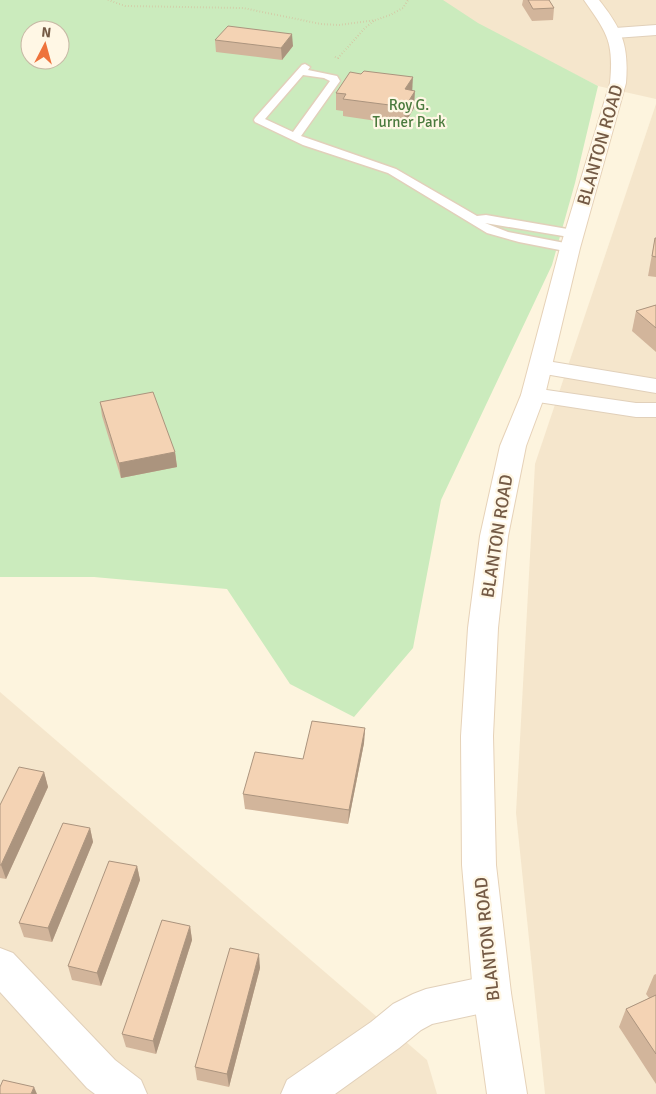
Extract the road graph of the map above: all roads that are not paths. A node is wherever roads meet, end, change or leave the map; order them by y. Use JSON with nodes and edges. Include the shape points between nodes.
{"nodes":[{"id":1,"x":590,"y":0,"type":"edge"},
{"id":2,"x":656,"y":30,"type":"edge"},
{"id":3,"x":615,"y":33,"type":"junction"},
{"id":4,"x":294,"y":138,"type":"junction"},
{"id":5,"x":475,"y":220,"type":"joint"},
{"id":6,"x":573,"y":241,"type":"junction"},
{"id":7,"x":541,"y":367,"type":"junction"},
{"id":8,"x":656,"y":386,"type":"edge"},
{"id":9,"x":533,"y":395,"type":"junction"},
{"id":10,"x":656,"y":410,"type":"edge"},
{"id":11,"x":0,"y":965,"type":"edge"},
{"id":12,"x":492,"y":993,"type":"junction"},
{"id":13,"x":127,"y":1094,"type":"edge"},
{"id":14,"x":301,"y":1094,"type":"edge"},
{"id":15,"x":507,"y":1094,"type":"edge"}],
"edges":[{"from":1,"to":3,"type":"street","name":"BLANTON ROAD"},
{"from":2,"to":3,"type":"street"},
{"from":3,"to":6,"type":"street","name":"BLANTON ROAD","via":[[621,62],[618,83]]},
{"from":4,"to":4,"type":"lane","via":[[259,120],[303,69],[334,78]]},
{"from":4,"to":5,"type":"lane","via":[[392,171]]},
{"from":5,"to":6,"type":"lane","via":[[492,231]]},
{"from":6,"to":7,"type":"street","name":"BLANTON ROAD"},
{"from":7,"to":8,"type":"street"},
{"from":7,"to":9,"type":"street","name":"BLANTON ROAD"},
{"from":9,"to":10,"type":"street"},
{"from":9,"to":12,"type":"street","name":"BLANTON ROAD","via":[[513,446],[494,536],[483,628],[477,736],[479,865]]},
{"from":11,"to":13,"type":"street","via":[[101,1074]]},
{"from":12,"to":14,"type":"street","via":[[426,1006]]},
{"from":12,"to":15,"type":"street","name":"BLANTON ROAD"}]}
